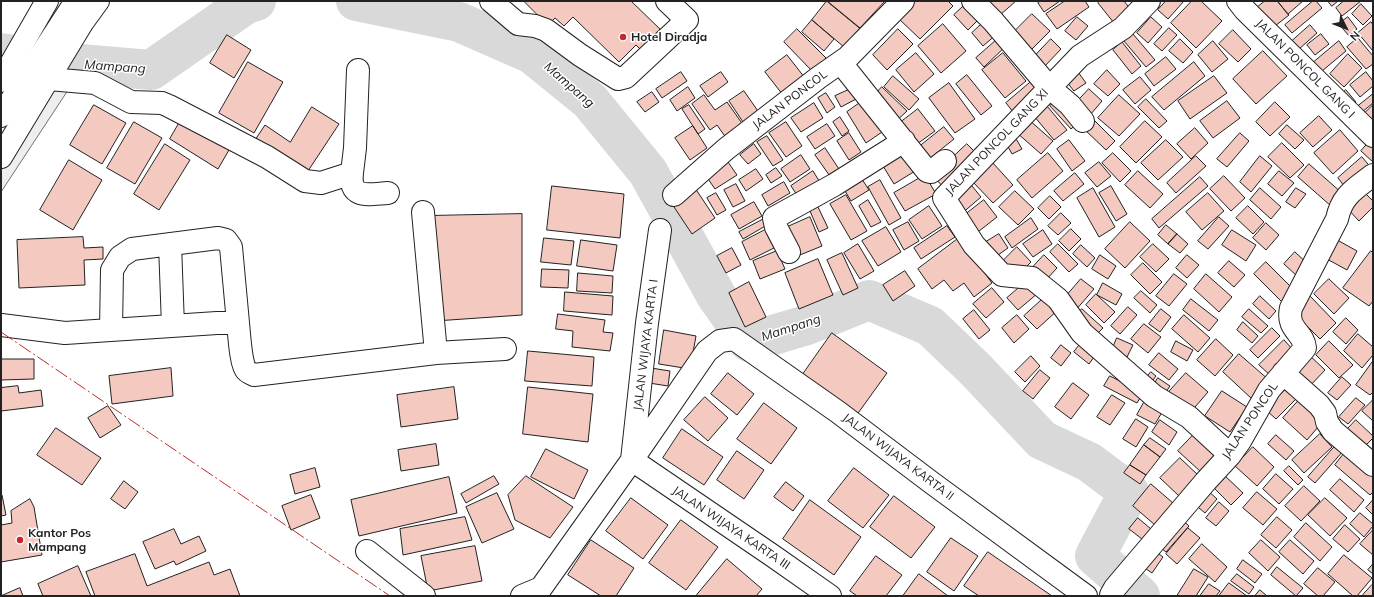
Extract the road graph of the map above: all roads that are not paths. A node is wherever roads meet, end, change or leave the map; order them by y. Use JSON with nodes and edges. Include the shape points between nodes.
{"nodes":[{"id":1,"x":76,"y":1,"type":"edge"},
{"id":2,"x":98,"y":1,"type":"edge"},
{"id":3,"x":491,"y":1,"type":"edge"},
{"id":4,"x":667,"y":1,"type":"edge"},
{"id":5,"x":903,"y":1,"type":"edge"},
{"id":6,"x":973,"y":1,"type":"edge"},
{"id":7,"x":1149,"y":1,"type":"edge"},
{"id":8,"x":1238,"y":1,"type":"edge"},
{"id":9,"x":45,"y":4,"type":"edge"},
{"id":10,"x":841,"y":63,"type":"junction"},
{"id":11,"x":358,"y":70,"type":"dead end"},
{"id":12,"x":53,"y":72,"type":"junction"},
{"id":13,"x":1,"y":81,"type":"edge"},
{"id":14,"x":1050,"y":88,"type":"junction"},
{"id":15,"x":1,"y":116,"type":"edge"},
{"id":16,"x":1083,"y":121,"type":"dead end"},
{"id":17,"x":1373,"y":136,"type":"edge"},
{"id":18,"x":904,"y":141,"type":"junction"},
{"id":19,"x":1,"y":156,"type":"edge"},
{"id":20,"x":945,"y":161,"type":"dead end"},
{"id":21,"x":352,"y":174,"type":"junction"},
{"id":22,"x":1373,"y":175,"type":"edge"},
{"id":23,"x":388,"y":193,"type":"dead end"},
{"id":24,"x":674,"y":195,"type":"dead end"},
{"id":25,"x":423,"y":212,"type":"dead end"},
{"id":26,"x":660,"y":230,"type":"dead end"},
{"id":27,"x":170,"y":244,"type":"junction"},
{"id":28,"x":789,"y":252,"type":"dead end"},
{"id":29,"x":238,"y":323,"type":"junction"},
{"id":30,"x":1,"y":325,"type":"edge"},
{"id":31,"x":173,"y":326,"type":"junction"},
{"id":32,"x":111,"y":330,"type":"junction"},
{"id":33,"x":505,"y":349,"type":"dead end"},
{"id":34,"x":707,"y":351,"type":"joint"},
{"id":35,"x":436,"y":353,"type":"junction"},
{"id":36,"x":1283,"y":373,"type":"junction"},
{"id":37,"x":1230,"y":455,"type":"junction"},
{"id":38,"x":632,"y":460,"type":"junction"},
{"id":39,"x":1373,"y":465,"type":"edge"},
{"id":40,"x":367,"y":551,"type":"dead end"},
{"id":41,"x":1116,"y":588,"type":"edge"},
{"id":42,"x":548,"y":592,"type":"edge"},
{"id":43,"x":424,"y":596,"type":"edge"},
{"id":44,"x":522,"y":596,"type":"edge"},
{"id":45,"x":830,"y":596,"type":"edge"},
{"id":46,"x":1086,"y":596,"type":"edge"}],
"edges":[{"from":1,"to":15,"type":"street"},
{"from":2,"to":12,"type":"street"},
{"from":3,"to":4,"type":"street","via":[[518,24],[546,30],[618,79],[626,77],[687,20]]},
{"from":5,"to":10,"type":"street","name":"JALAN PONCOL"},
{"from":6,"to":14,"type":"street"},
{"from":7,"to":14,"type":"street","name":"JALAN PONCOL GANG XI","via":[[1123,28],[1080,56]]},
{"from":8,"to":17,"type":"street","name":"JALAN PONCOL GANG I"},
{"from":9,"to":13,"type":"street"},
{"from":10,"to":18,"type":"street"},
{"from":10,"to":24,"type":"street","name":"JALAN PONCOL","via":[[726,149]]},
{"from":11,"to":21,"type":"street"},
{"from":12,"to":19,"type":"street"},
{"from":12,"to":21,"type":"street","via":[[95,83],[131,102],[162,103],[169,106],[267,157],[305,181],[321,183]]},
{"from":14,"to":16,"type":"street","via":[[1070,105]]},
{"from":14,"to":37,"type":"street","name":"JALAN PONCOL GANG XI","via":[[944,198],[974,245],[1002,275],[1032,278],[1058,299],[1082,333],[1154,396],[1189,417]]},
{"from":18,"to":20,"type":"street","via":[[928,171],[931,172]]},
{"from":18,"to":28,"type":"street","via":[[774,218]]},
{"from":21,"to":23,"type":"street","via":[[354,190],[361,194]]},
{"from":22,"to":36,"type":"street","name":"JALAN PONCOL","via":[[1353,190],[1341,204],[1337,219],[1291,308],[1291,324],[1305,348]]},
{"from":25,"to":35,"type":"street"},
{"from":26,"to":38,"type":"street","name":"JALAN WIJAYA KARTA I"},
{"from":27,"to":29,"type":"street","via":[[218,238],[226,240],[231,247]]},
{"from":27,"to":31,"type":"street"},
{"from":27,"to":32,"type":"street","via":[[132,249],[120,257],[112,270]]},
{"from":29,"to":31,"type":"street"},
{"from":29,"to":35,"type":"street","via":[[242,363],[246,371],[254,375]]},
{"from":30,"to":32,"type":"street","via":[[65,333]]},
{"from":31,"to":32,"type":"street"},
{"from":33,"to":35,"type":"street"},
{"from":34,"to":38,"type":"street","name":"JALAN WIJAYA KARTA I"},
{"from":34,"to":46,"type":"street","name":"JALAN WIJAYA KARTA II","via":[[720,341],[734,339],[838,412]]},
{"from":36,"to":37,"type":"street","name":"JALAN PONCOL","via":[[1269,390]]},
{"from":36,"to":39,"type":"street","via":[[1320,405],[1333,431]]},
{"from":37,"to":41,"type":"street","name":"JALAN PONCOL"},
{"from":38,"to":42,"type":"street","name":"JALAN WIJAYA KARTA I"},
{"from":38,"to":45,"type":"street","name":"JALAN WIJAYA KARTA III"},
{"from":40,"to":43,"type":"street"},
{"from":42,"to":44,"type":"street"}]}
